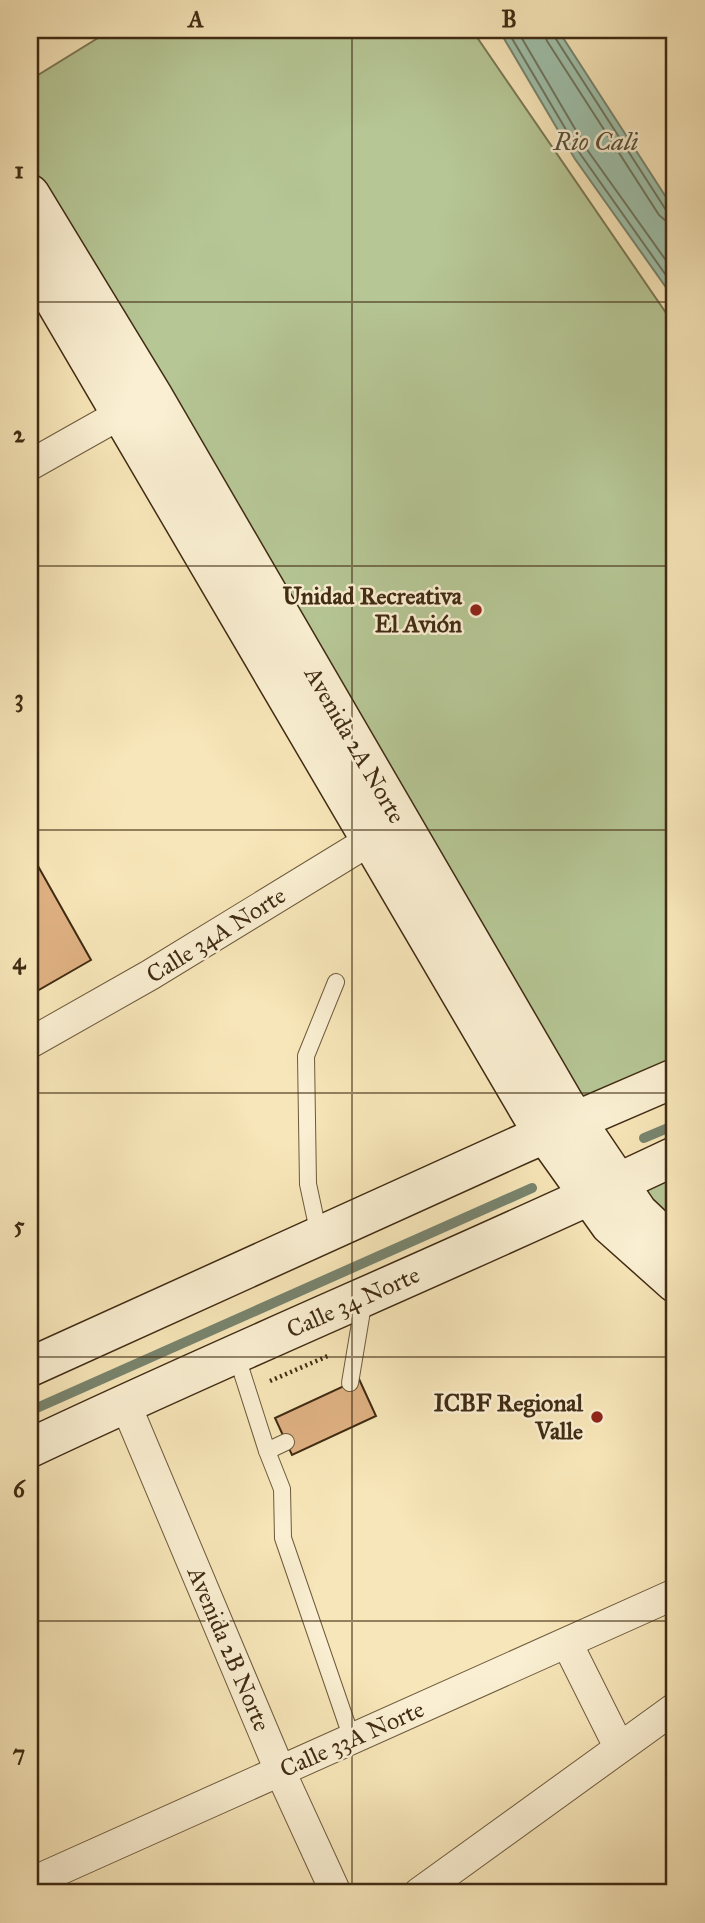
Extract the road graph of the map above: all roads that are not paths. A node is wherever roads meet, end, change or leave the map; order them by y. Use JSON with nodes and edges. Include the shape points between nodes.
{"nodes":[{"id":1,"x":30,"y":194,"type":"edge"},
{"id":2,"x":30,"y":259,"type":"edge"},
{"id":3,"x":137,"y":405,"type":"junction"},
{"id":4,"x":30,"y":465,"type":"edge"},
{"id":5,"x":386,"y":831,"type":"junction"},
{"id":6,"x":336,"y":982,"type":"dead end"},
{"id":7,"x":30,"y":1043,"type":"edge"},
{"id":8,"x":675,"y":1078,"type":"edge"},
{"id":9,"x":560,"y":1127,"type":"junction"},
{"id":10,"x":675,"y":1156,"type":"edge"},
{"id":11,"x":603,"y":1189,"type":"junction"},
{"id":12,"x":319,"y":1236,"type":"junction"},
{"id":13,"x":675,"y":1247,"type":"edge"},
{"id":14,"x":675,"y":1283,"type":"edge"},
{"id":15,"x":364,"y":1296,"type":"junction"},
{"id":16,"x":236,"y":1354,"type":"junction"},
{"id":17,"x":30,"y":1367,"type":"edge"},
{"id":18,"x":349,"y":1383,"type":"dead end"},
{"id":19,"x":125,"y":1404,"type":"junction"},
{"id":20,"x":286,"y":1442,"type":"dead end"},
{"id":21,"x":30,"y":1448,"type":"edge"},
{"id":22,"x":267,"y":1451,"type":"junction"},
{"id":23,"x":675,"y":1594,"type":"edge"},
{"id":24,"x":567,"y":1643,"type":"junction"},
{"id":25,"x":675,"y":1708,"type":"edge"},
{"id":26,"x":352,"y":1739,"type":"junction"},
{"id":27,"x":619,"y":1747,"type":"junction"},
{"id":28,"x":280,"y":1771,"type":"junction"},
{"id":29,"x":30,"y":1883,"type":"edge"},
{"id":30,"x":336,"y":1893,"type":"edge"},
{"id":31,"x":419,"y":1893,"type":"edge"}],
"edges":[{"from":1,"to":3,"type":"main road","name":"Avenida 2A Norte"},
{"from":2,"to":3,"type":"main road","name":"Avenida 2A Norte"},
{"from":3,"to":4,"type":"street"},
{"from":3,"to":5,"type":"main road","name":"Avenida 2A Norte"},
{"from":5,"to":7,"type":"street","name":"Calle 34A Norte"},
{"from":5,"to":9,"type":"main road","name":"Avenida 2A Norte"},
{"from":6,"to":12,"type":"lane","via":[[306,1056],[308,1184]]},
{"from":8,"to":9,"type":"main road"},
{"from":9,"to":11,"type":"main road","name":"Avenida 2A Norte"},
{"from":9,"to":12,"type":"main road"},
{"from":10,"to":11,"type":"main road","name":"Calle 34 Norte"},
{"from":11,"to":13,"type":"main road","name":"Avenida 2A Norte"},
{"from":11,"to":14,"type":"main road","name":"Avenida 2A Norte","via":[[610,1225]]},
{"from":11,"to":15,"type":"main road","name":"Calle 34 Norte"},
{"from":12,"to":17,"type":"main road"},
{"from":15,"to":16,"type":"main road","name":"Calle 34 Norte"},
{"from":15,"to":18,"type":"lane"},
{"from":16,"to":19,"type":"main road","name":"Calle 34 Norte"},
{"from":16,"to":22,"type":"lane"},
{"from":19,"to":21,"type":"main road","name":"Calle 34 Norte"},
{"from":19,"to":28,"type":"street","name":"Avenida 2B Norte"},
{"from":20,"to":22,"type":"lane"},
{"from":22,"to":26,"type":"lane","via":[[282,1489],[283,1538]]},
{"from":23,"to":24,"type":"street","name":"Calle 33A Norte"},
{"from":24,"to":26,"type":"street","name":"Calle 33A Norte"},
{"from":24,"to":27,"type":"street"},
{"from":25,"to":27,"type":"street"},
{"from":26,"to":28,"type":"street","name":"Calle 33A Norte"},
{"from":27,"to":31,"type":"street"},
{"from":28,"to":29,"type":"street","name":"Calle 33A Norte"},
{"from":28,"to":30,"type":"street","name":"Avenida 2B Norte"}]}
